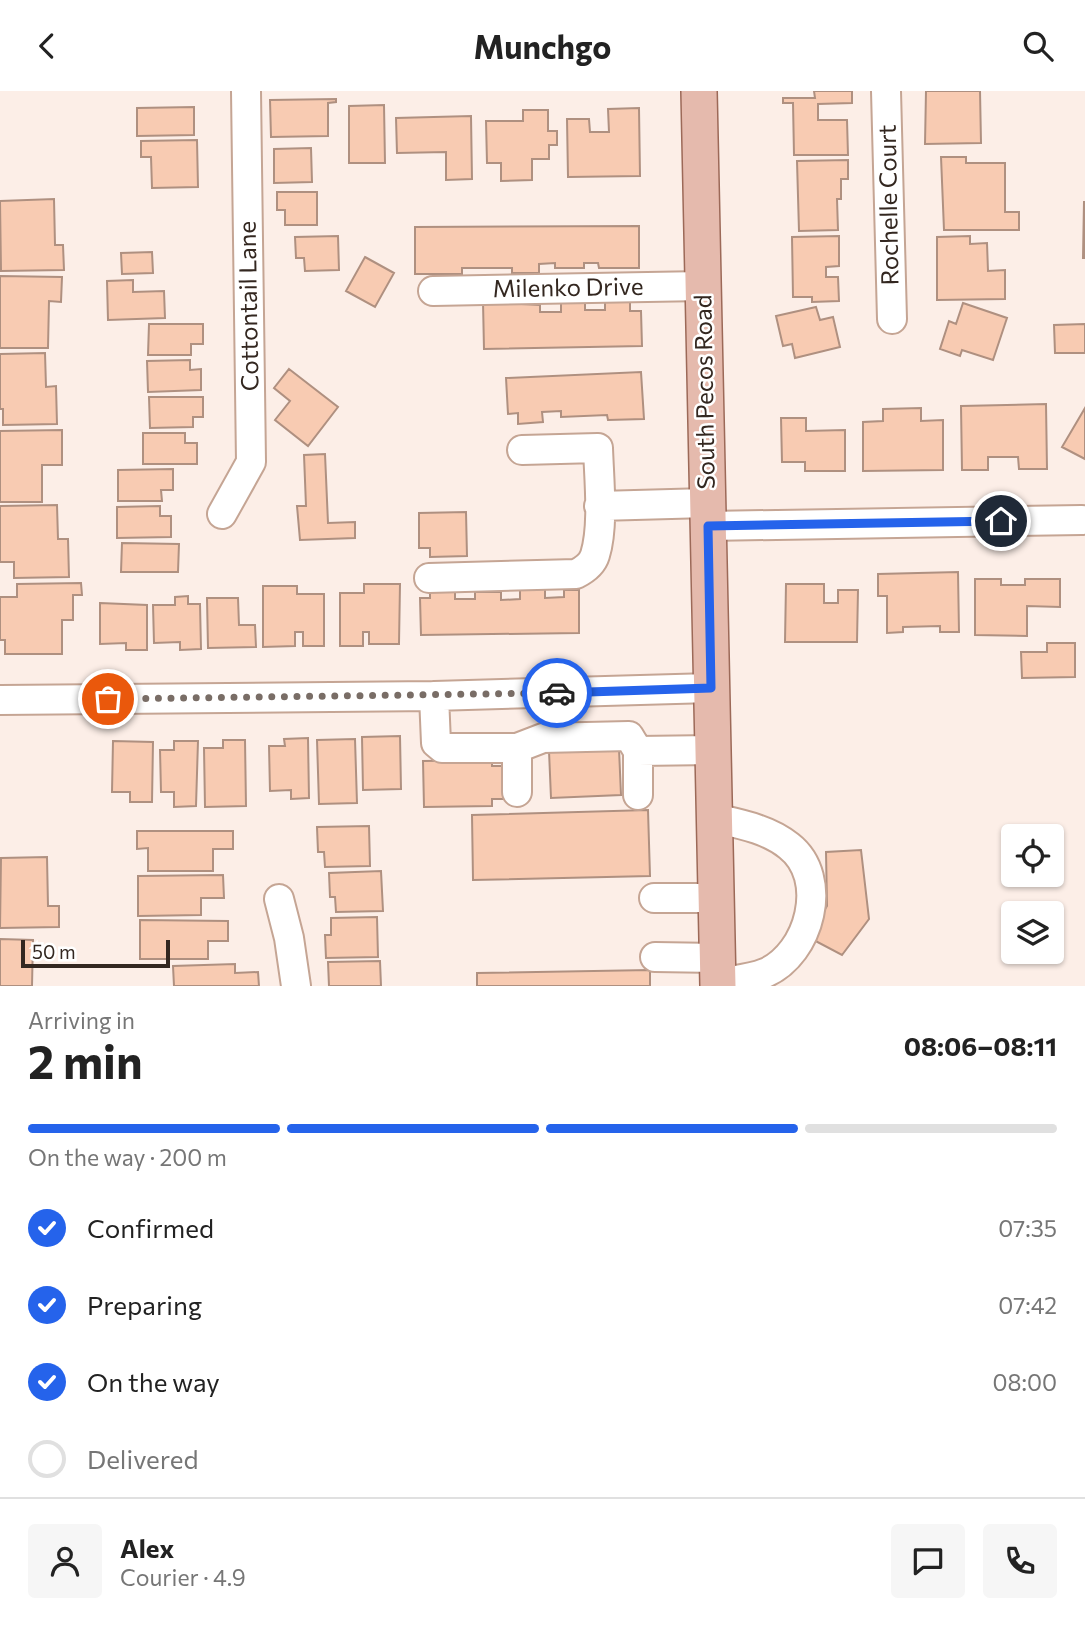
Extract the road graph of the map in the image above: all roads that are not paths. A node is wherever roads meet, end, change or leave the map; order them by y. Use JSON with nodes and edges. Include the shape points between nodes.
{"nodes":[{"id":1,"x":246,"y":91,"type":"edge"},
{"id":2,"x":699,"y":91,"type":"edge"},
{"id":3,"x":886,"y":91,"type":"edge"},
{"id":4,"x":703,"y":286,"type":"junction"},
{"id":5,"x":433,"y":291,"type":"dead end"},
{"id":6,"x":892,"y":319,"type":"dead end"},
{"id":7,"x":522,"y":450,"type":"dead end"},
{"id":8,"x":600,"y":506,"type":"junction"},
{"id":9,"x":222,"y":514,"type":"dead end"},
{"id":10,"x":708,"y":514,"type":"junction"},
{"id":11,"x":1082,"y":520,"type":"dead end"},
{"id":12,"x":429,"y":578,"type":"dead end"},
{"id":13,"x":711,"y":688,"type":"junction"},
{"id":14,"x":434,"y":696,"type":"junction"},
{"id":15,"x":0,"y":700,"type":"edge"},
{"id":16,"x":517,"y":748,"type":"junction"},
{"id":17,"x":713,"y":750,"type":"junction"},
{"id":18,"x":638,"y":751,"type":"junction"},
{"id":19,"x":517,"y":792,"type":"dead end"},
{"id":20,"x":638,"y":795,"type":"dead end"},
{"id":21,"x":714,"y":818,"type":"junction"},
{"id":22,"x":654,"y":898,"type":"dead end"},
{"id":23,"x":716,"y":898,"type":"junction"},
{"id":24,"x":279,"y":899,"type":"dead end"},
{"id":25,"x":655,"y":957,"type":"dead end"},
{"id":26,"x":717,"y":976,"type":"edge"},
{"id":27,"x":296,"y":986,"type":"edge"}],
"edges":[{"from":1,"to":9,"type":"street","name":"Cottontail Lane","via":[[251,462]]},
{"from":2,"to":4,"type":"main road","name":"South Pecos Road"},
{"from":3,"to":6,"type":"street","name":"Rochelle Court"},
{"from":4,"to":5,"type":"street","name":"Milenko Drive"},
{"from":4,"to":10,"type":"main road","name":"South Pecos Road"},
{"from":7,"to":8,"type":"street","via":[[598,448]]},
{"from":8,"to":10,"type":"street"},
{"from":8,"to":12,"type":"street","via":[[595,557],[576,574]]},
{"from":10,"to":11,"type":"street"},
{"from":10,"to":13,"type":"main road","name":"South Pecos Road"},
{"from":13,"to":14,"type":"street"},
{"from":13,"to":17,"type":"main road","name":"South Pecos Road"},
{"from":14,"to":15,"type":"street"},
{"from":14,"to":16,"type":"street","via":[[436,743],[442,748]]},
{"from":16,"to":18,"type":"street","via":[[543,738],[629,736]]},
{"from":16,"to":19,"type":"street"},
{"from":17,"to":18,"type":"street"},
{"from":17,"to":21,"type":"main road","name":"South Pecos Road"},
{"from":18,"to":20,"type":"street"},
{"from":21,"to":23,"type":"main road","name":"South Pecos Road"},
{"from":21,"to":26,"type":"street","via":[[759,829],[792,848],[804,863],[812,888],[810,917],[786,957],[766,973]]},
{"from":22,"to":23,"type":"street"},
{"from":23,"to":26,"type":"main road","name":"South Pecos Road"},
{"from":24,"to":27,"type":"street"},
{"from":25,"to":26,"type":"street"}]}
